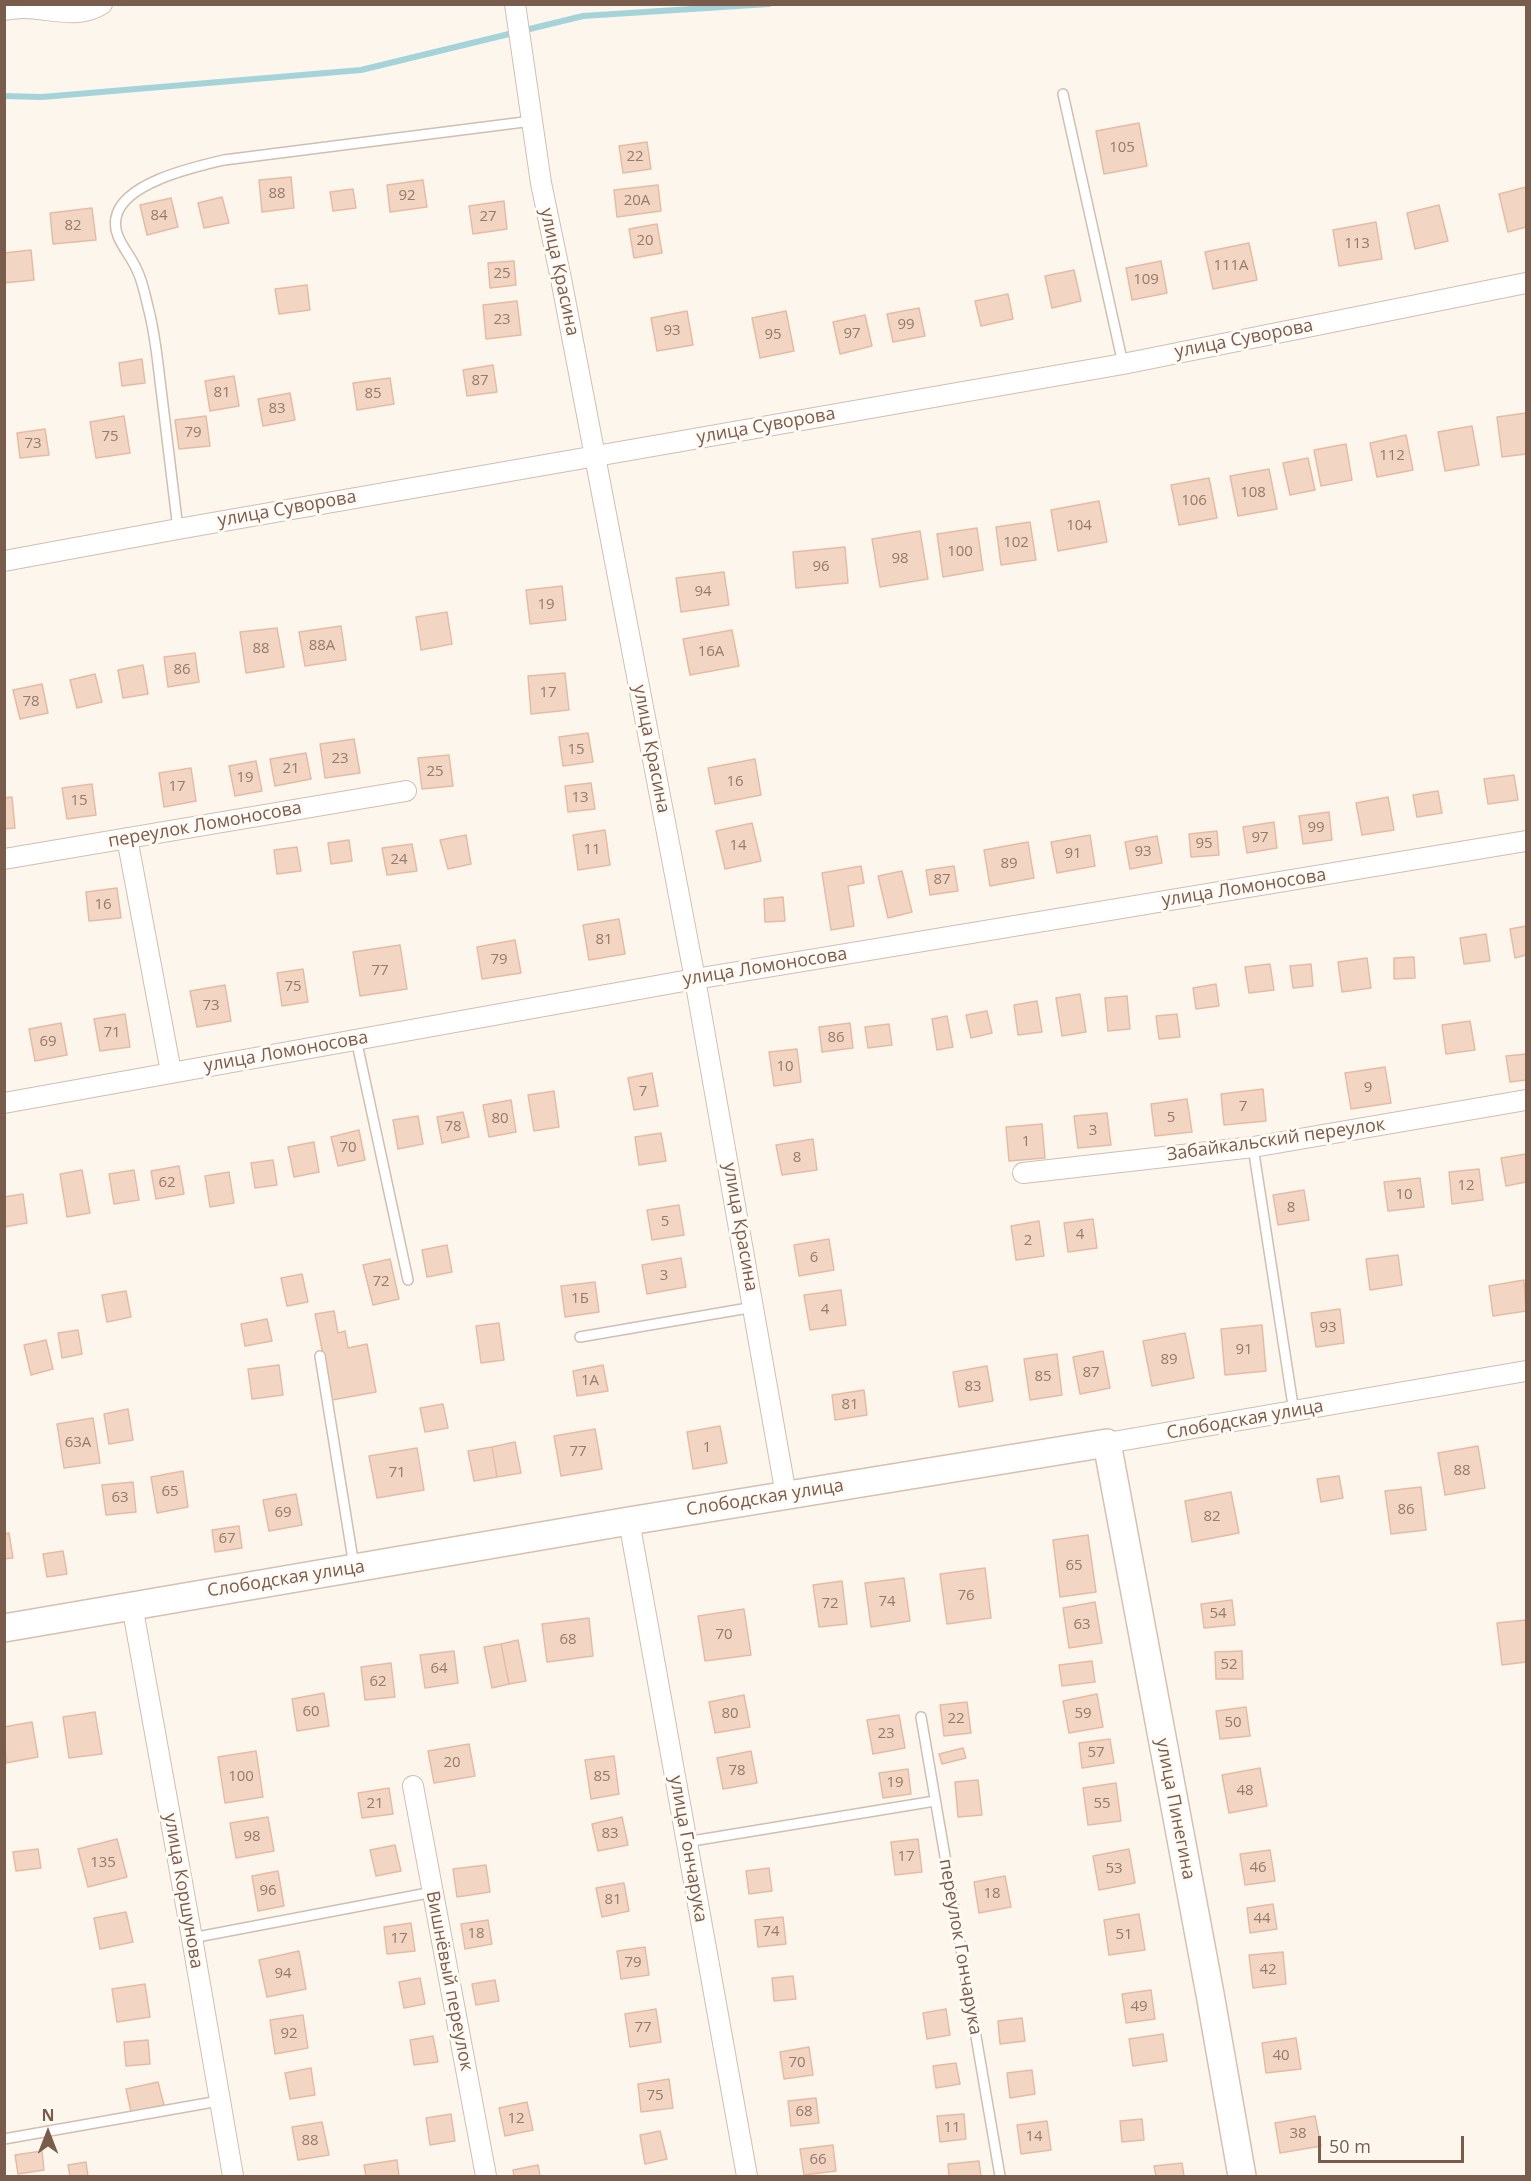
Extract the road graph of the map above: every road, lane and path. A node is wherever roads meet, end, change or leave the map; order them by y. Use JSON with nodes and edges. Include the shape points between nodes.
{"nodes":[{"id":1,"x":102,"y":4,"type":"edge"},
{"id":2,"x":515,"y":4,"type":"edge"},
{"id":3,"x":4,"y":10,"type":"edge"},
{"id":4,"x":1063,"y":94,"type":"dead end"},
{"id":5,"x":532,"y":121,"type":"junction"},
{"id":6,"x":1525,"y":287,"type":"edge"},
{"id":7,"x":1123,"y":363,"type":"junction"},
{"id":8,"x":595,"y":456,"type":"junction"},
{"id":9,"x":178,"y":529,"type":"junction"},
{"id":10,"x":4,"y":561,"type":"edge"},
{"id":11,"x":406,"y":790,"type":"dead end"},
{"id":12,"x":127,"y":838,"type":"junction"},
{"id":13,"x":1527,"y":841,"type":"edge"},
{"id":14,"x":4,"y":859,"type":"edge"},
{"id":15,"x":695,"y":979,"type":"junction"},
{"id":16,"x":356,"y":1039,"type":"junction"},
{"id":17,"x":171,"y":1072,"type":"junction"},
{"id":18,"x":1527,"y":1100,"type":"edge"},
{"id":19,"x":4,"y":1103,"type":"edge"},
{"id":20,"x":1253,"y":1147,"type":"junction"},
{"id":21,"x":1023,"y":1173,"type":"dead end"},
{"id":22,"x":408,"y":1280,"type":"dead end"},
{"id":23,"x":754,"y":1307,"type":"junction"},
{"id":24,"x":580,"y":1337,"type":"dead end"},
{"id":25,"x":320,"y":1356,"type":"dead end"},
{"id":26,"x":1527,"y":1371,"type":"edge"},
{"id":27,"x":1294,"y":1412,"type":"junction"},
{"id":28,"x":1107,"y":1443,"type":"junction"},
{"id":29,"x":786,"y":1495,"type":"junction"},
{"id":30,"x":629,"y":1521,"type":"junction"},
{"id":31,"x":354,"y":1568,"type":"junction"},
{"id":32,"x":132,"y":1605,"type":"junction"},
{"id":33,"x":4,"y":1628,"type":"edge"},
{"id":34,"x":921,"y":1717,"type":"dead end"},
{"id":35,"x":413,"y":1786,"type":"dead end"},
{"id":36,"x":935,"y":1801,"type":"junction"},
{"id":37,"x":686,"y":1842,"type":"junction"},
{"id":38,"x":433,"y":1892,"type":"junction"},
{"id":39,"x":192,"y":1938,"type":"junction"},
{"id":40,"x":219,"y":2101,"type":"junction"},
{"id":41,"x":4,"y":2139,"type":"edge"},
{"id":42,"x":233,"y":2176,"type":"edge"},
{"id":43,"x":486,"y":2176,"type":"edge"},
{"id":44,"x":747,"y":2176,"type":"edge"},
{"id":45,"x":1000,"y":2176,"type":"edge"},
{"id":46,"x":1242,"y":2176,"type":"edge"}],
"edges":[{"from":1,"to":3,"type":"street","via":[[77,14],[23,8]]},
{"from":2,"to":5,"type":"street","name":"улица Красина"},
{"from":4,"to":7,"type":"lane"},
{"from":5,"to":8,"type":"street","name":"улица Красина"},
{"from":5,"to":9,"type":"lane","via":[[224,159],[163,177],[123,203],[116,218],[116,232],[136,267],[149,308]]},
{"from":6,"to":7,"type":"street","name":"улица Суворова"},
{"from":7,"to":8,"type":"street","name":"улица Суворова"},
{"from":8,"to":9,"type":"street","name":"улица Суворова"},
{"from":8,"to":15,"type":"street","name":"улица Красина"},
{"from":9,"to":10,"type":"street","name":"улица Суворова"},
{"from":11,"to":12,"type":"street","name":"переулок Ломоносова"},
{"from":12,"to":14,"type":"street","name":"переулок Ломоносова"},
{"from":12,"to":17,"type":"street"},
{"from":13,"to":15,"type":"street","name":"улица Ломоносова"},
{"from":15,"to":16,"type":"street","name":"улица Ломоносова"},
{"from":15,"to":23,"type":"street","name":"улица Красина"},
{"from":16,"to":17,"type":"street","name":"улица Ломоносова"},
{"from":16,"to":22,"type":"lane"},
{"from":17,"to":19,"type":"street","name":"улица Ломоносова"},
{"from":18,"to":20,"type":"street","name":"Забайкальский переулок"},
{"from":20,"to":21,"type":"street","name":"Забайкальский переулок"},
{"from":20,"to":27,"type":"lane"},
{"from":23,"to":24,"type":"lane"},
{"from":23,"to":29,"type":"street","name":"улица Красина"},
{"from":25,"to":31,"type":"lane"},
{"from":26,"to":27,"type":"street","name":"Слободская улица"},
{"from":27,"to":28,"type":"street","name":"Слободская улица"},
{"from":28,"to":29,"type":"street","name":"Слободская улица"},
{"from":28,"to":46,"type":"street","name":"улица Пинегина"},
{"from":29,"to":30,"type":"street","name":"Слободская улица"},
{"from":30,"to":31,"type":"street","name":"Слободская улица"},
{"from":30,"to":37,"type":"street","name":"улица Гончарука"},
{"from":31,"to":32,"type":"street","name":"Слободская улица"},
{"from":32,"to":33,"type":"street","name":"Слободская улица"},
{"from":32,"to":39,"type":"street","name":"улица Коршунова"},
{"from":34,"to":36,"type":"lane","name":"переулок Гончарука"},
{"from":35,"to":38,"type":"street","name":"Вишнёвый переулок"},
{"from":36,"to":37,"type":"lane"},
{"from":36,"to":45,"type":"lane","name":"переулок Гончарука"},
{"from":37,"to":44,"type":"street","name":"улица Гончарука"},
{"from":38,"to":39,"type":"lane"},
{"from":38,"to":43,"type":"street","name":"Вишнёвый переулок"},
{"from":39,"to":40,"type":"street","name":"улица Коршунова"},
{"from":40,"to":41,"type":"lane"},
{"from":40,"to":42,"type":"street","name":"улица Коршунова"}]}
